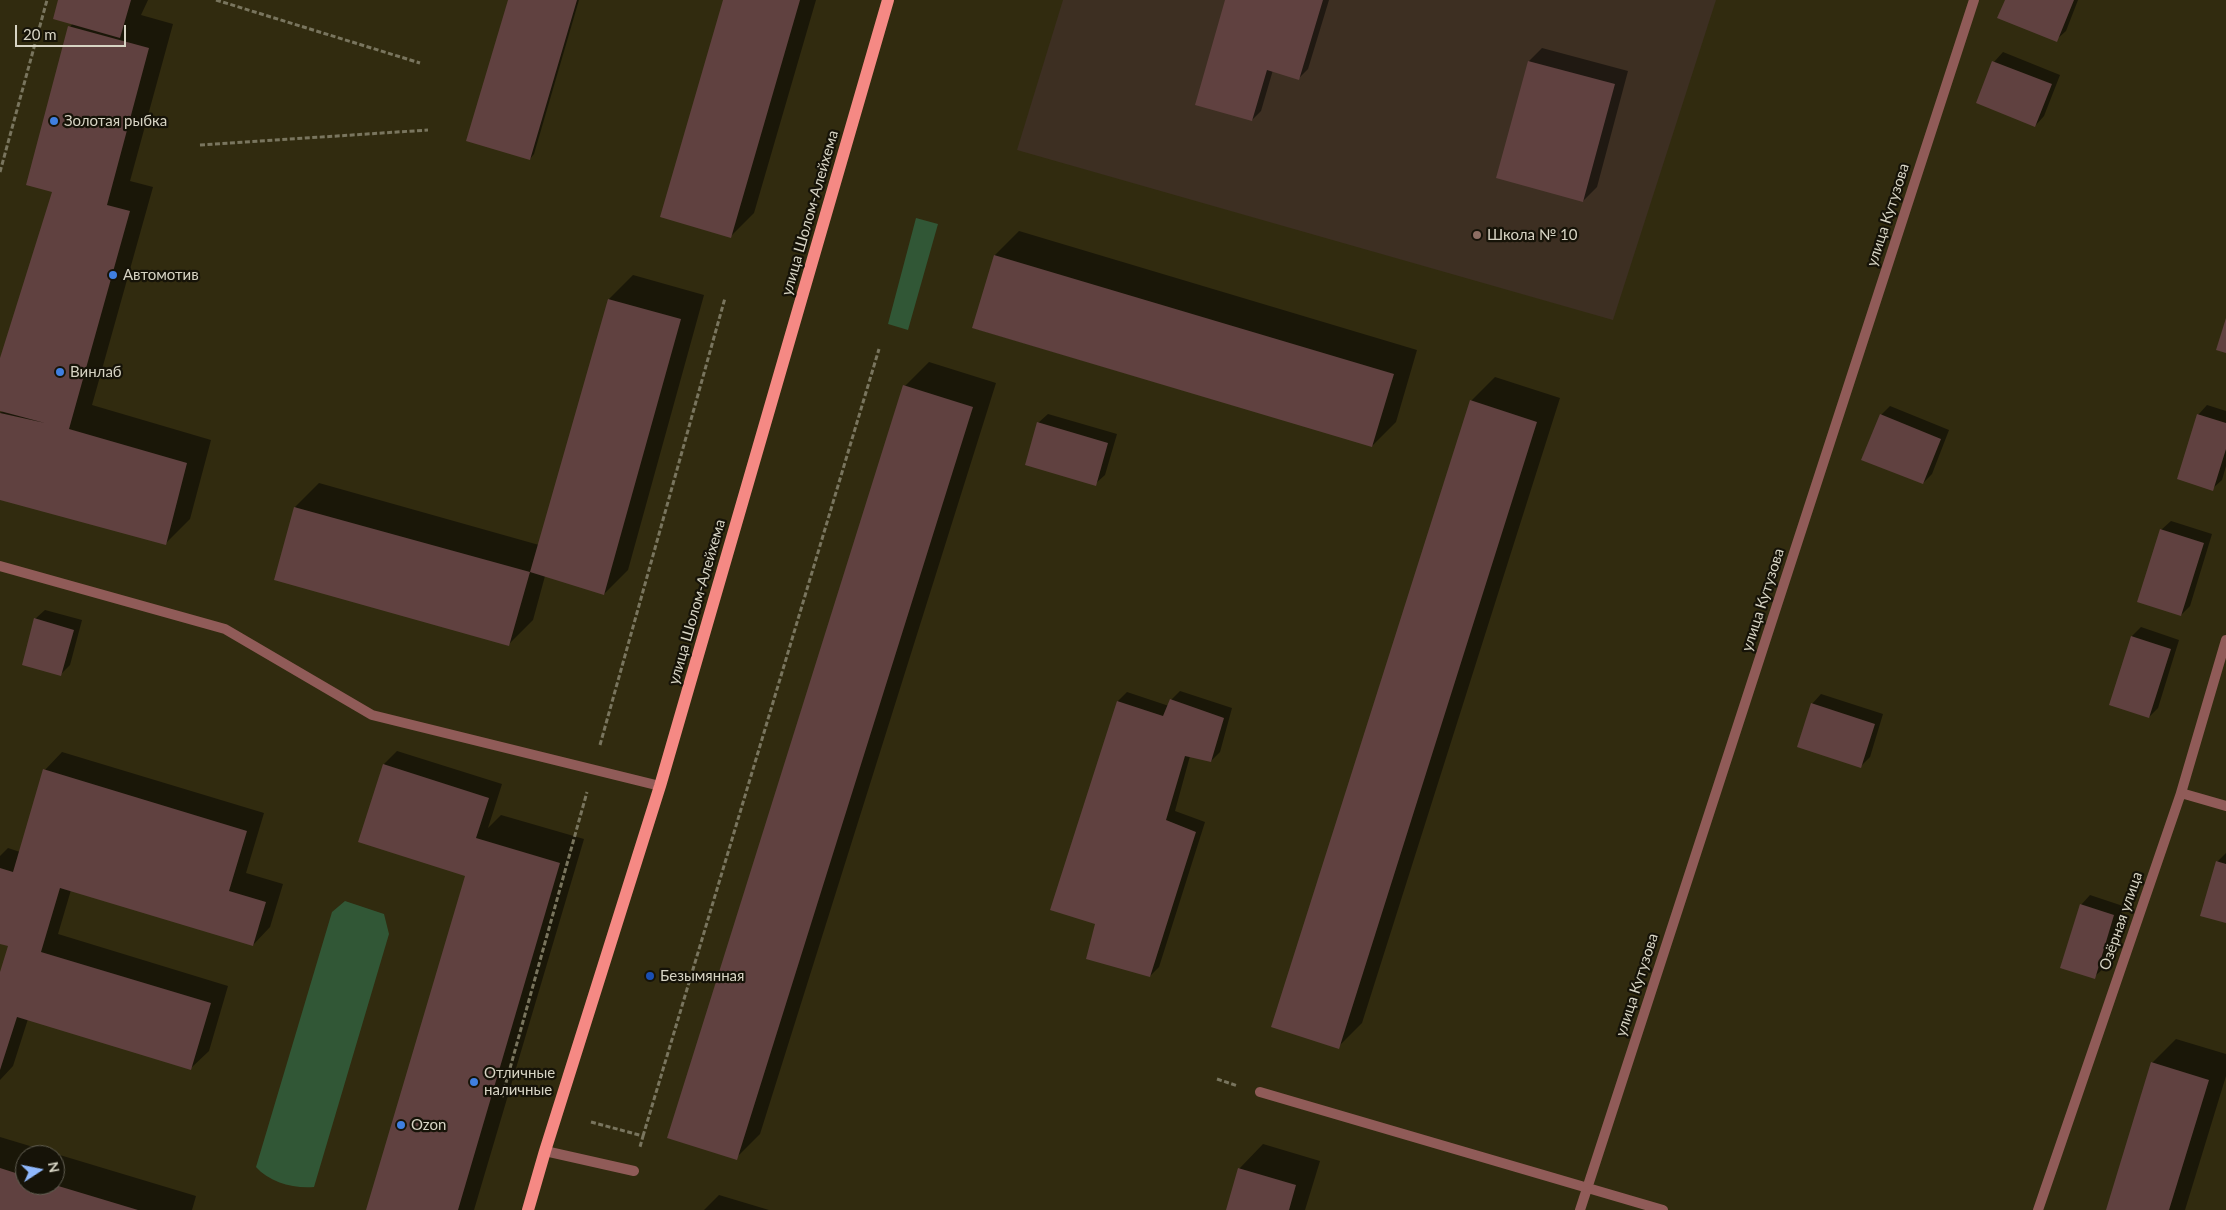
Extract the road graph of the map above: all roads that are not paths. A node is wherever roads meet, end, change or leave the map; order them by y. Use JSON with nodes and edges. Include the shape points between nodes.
{"nodes":[{"id":1,"x":888,"y":0,"type":"edge"},
{"id":2,"x":1974,"y":0,"type":"edge"},
{"id":3,"x":0,"y":566,"type":"edge"},
{"id":4,"x":2226,"y":640,"type":"edge"},
{"id":5,"x":660,"y":786,"type":"junction"},
{"id":6,"x":2181,"y":793,"type":"junction"},
{"id":7,"x":2226,"y":806,"type":"edge"},
{"id":8,"x":1260,"y":1092,"type":"dead end"},
{"id":9,"x":545,"y":1151,"type":"junction"},
{"id":10,"x":634,"y":1171,"type":"road end"},
{"id":11,"x":1587,"y":1187,"type":"junction"},
{"id":12,"x":528,"y":1210,"type":"edge"},
{"id":13,"x":1580,"y":1210,"type":"edge"},
{"id":14,"x":1663,"y":1210,"type":"edge"},
{"id":15,"x":2038,"y":1210,"type":"edge"}],
"edges":[{"from":1,"to":5,"type":"main road","name":"улица Шолом-Алейхема"},
{"from":2,"to":11,"type":"street","name":"улица Кутузова"},
{"from":3,"to":5,"type":"street","via":[[225,629],[372,715]]},
{"from":4,"to":6,"type":"street","name":"Озёрная улица"},
{"from":5,"to":9,"type":"main road","name":"улица Шолом-Алейхема"},
{"from":6,"to":7,"type":"street"},
{"from":6,"to":15,"type":"street","name":"Озёрная улица"},
{"from":8,"to":11,"type":"street"},
{"from":9,"to":10,"type":"street"},
{"from":9,"to":12,"type":"main road","name":"улица Шолом-Алейхема"},
{"from":11,"to":13,"type":"street","name":"улица Кутузова"},
{"from":11,"to":14,"type":"street"}]}
